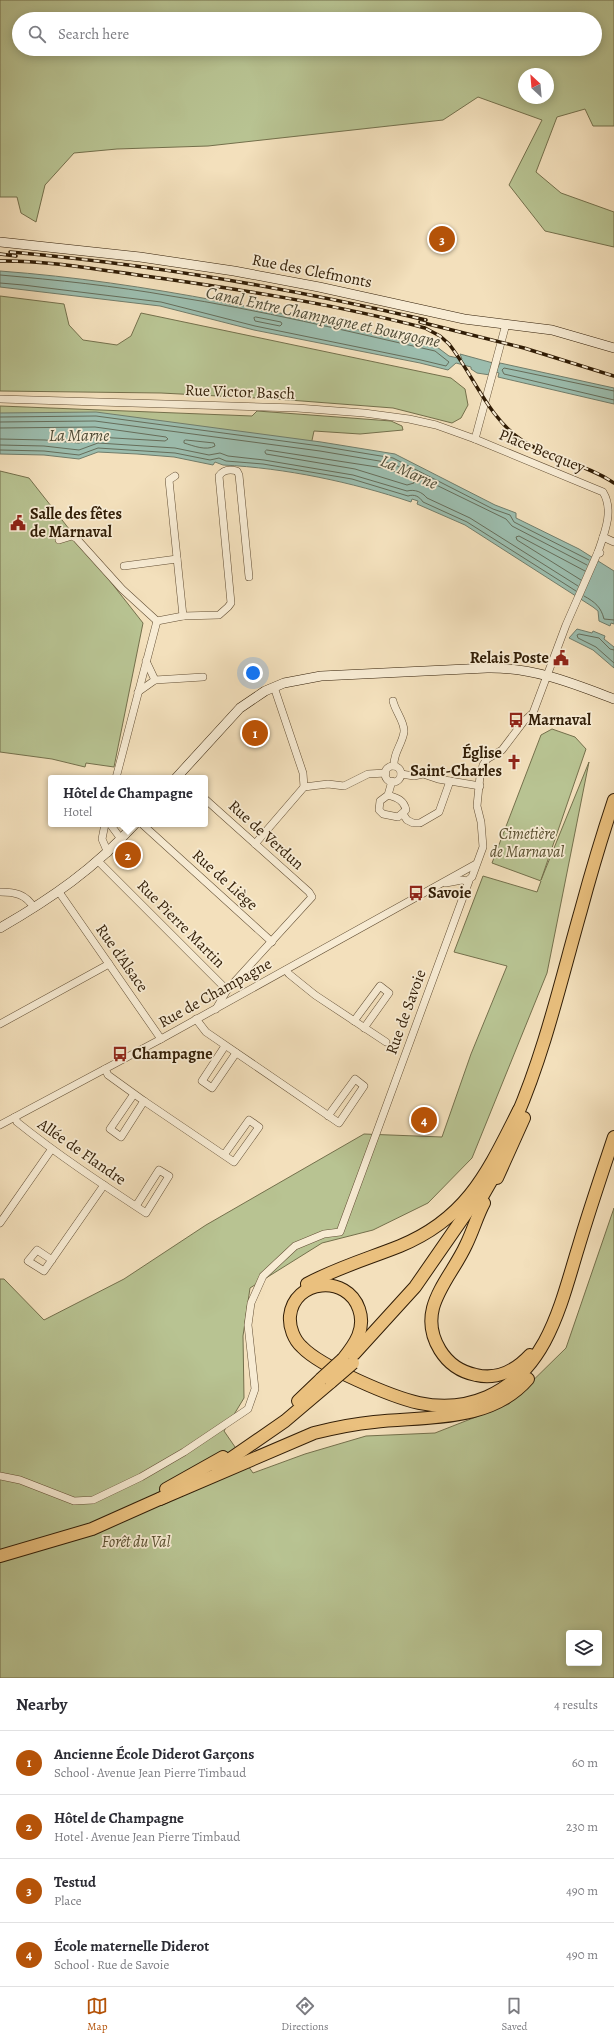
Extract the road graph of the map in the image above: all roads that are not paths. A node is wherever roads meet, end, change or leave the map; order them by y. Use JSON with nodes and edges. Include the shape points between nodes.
{"nodes":[{"id":1,"x":0,"y":242,"type":"edge"},
{"id":2,"x":506,"y":324,"type":"junction"},
{"id":3,"x":613,"y":346,"type":"edge"},
{"id":4,"x":0,"y":399,"type":"edge"},
{"id":5,"x":475,"y":439,"type":"junction"},
{"id":6,"x":175,"y":476,"type":"dead end"},
{"id":7,"x":603,"y":537,"type":"junction"},
{"id":8,"x":59,"y":540,"type":"dead end"},
{"id":9,"x":614,"y":542,"type":"edge"},
{"id":10,"x":177,"y":559,"type":"junction"},
{"id":11,"x":124,"y":566,"type":"dead end"},
{"id":12,"x":249,"y":577,"type":"dead end"},
{"id":13,"x":182,"y":616,"type":"junction"},
{"id":14,"x":158,"y":621,"type":"junction"},
{"id":15,"x":146,"y":661,"type":"junction"},
{"id":16,"x":548,"y":674,"type":"junction"},
{"id":17,"x":202,"y":677,"type":"dead end"},
{"id":18,"x":155,"y":680,"type":"junction"},
{"id":19,"x":274,"y":687,"type":"junction"},
{"id":20,"x":138,"y":692,"type":"junction"},
{"id":21,"x":614,"y":698,"type":"edge"},
{"id":22,"x":393,"y":702,"type":"dead end"},
{"id":23,"x":394,"y":766,"type":"junction"},
{"id":24,"x":386,"y":773,"type":"junction"},
{"id":25,"x":401,"y":774,"type":"junction"},
{"id":26,"x":117,"y":775,"type":"edge"},
{"id":27,"x":181,"y":775,"type":"edge"},
{"id":28,"x":392,"y":781,"type":"junction"},
{"id":29,"x":450,"y":781,"type":"junction"},
{"id":30,"x":480,"y":786,"type":"junction"},
{"id":31,"x":304,"y":787,"type":"junction"},
{"id":32,"x":388,"y":795,"type":"junction"},
{"id":33,"x":614,"y":800,"type":"edge"},
{"id":34,"x":208,"y":802,"type":"edge"},
{"id":35,"x":402,"y":814,"type":"junction"},
{"id":36,"x":104,"y":827,"type":"edge"},
{"id":37,"x":112,"y":827,"type":"edge"},
{"id":38,"x":132,"y":827,"type":"edge"},
{"id":39,"x":145,"y":827,"type":"edge"},
{"id":40,"x":121,"y":839,"type":"junction"},
{"id":41,"x":255,"y":844,"type":"junction"},
{"id":42,"x":108,"y":853,"type":"junction"},
{"id":43,"x":98,"y":861,"type":"junction"},
{"id":44,"x":466,"y":876,"type":"junction"},
{"id":45,"x":0,"y":892,"type":"edge"},
{"id":46,"x":59,"y":892,"type":"junction"},
{"id":47,"x":34,"y":908,"type":"junction"},
{"id":48,"x":0,"y":928,"type":"edge"},
{"id":49,"x":272,"y":942,"type":"junction"},
{"id":50,"x":109,"y":964,"type":"junction"},
{"id":51,"x":286,"y":970,"type":"junction"},
{"id":52,"x":227,"y":990,"type":"junction"},
{"id":53,"x":216,"y":1009,"type":"junction"},
{"id":54,"x":196,"y":1019,"type":"junction"},
{"id":55,"x":354,"y":1021,"type":"junction"},
{"id":56,"x":0,"y":1024,"type":"edge"},
{"id":57,"x":364,"y":1028,"type":"junction"},
{"id":58,"x":161,"y":1039,"type":"junction"},
{"id":59,"x":386,"y":1042,"type":"dead end"},
{"id":60,"x":225,"y":1046,"type":"junction"},
{"id":61,"x":236,"y":1053,"type":"junction"},
{"id":62,"x":105,"y":1069,"type":"junction"},
{"id":63,"x":134,"y":1094,"type":"junction"},
{"id":64,"x":144,"y":1101,"type":"junction"},
{"id":65,"x":523,"y":1110,"type":"junction"},
{"id":66,"x":328,"y":1116,"type":"junction"},
{"id":67,"x":14,"y":1117,"type":"junction"},
{"id":68,"x":0,"y":1125,"type":"edge"},
{"id":69,"x":614,"y":1137,"type":"edge"},
{"id":70,"x":51,"y":1150,"type":"junction"},
{"id":71,"x":614,"y":1151,"type":"edge"},
{"id":72,"x":224,"y":1155,"type":"junction"},
{"id":73,"x":104,"y":1185,"type":"junction"},
{"id":74,"x":136,"y":1206,"type":"junction"},
{"id":75,"x":0,"y":1223,"type":"edge"},
{"id":76,"x":586,"y":1223,"type":"junction"},
{"id":77,"x":52,"y":1260,"type":"dead end"},
{"id":78,"x":541,"y":1359,"type":"junction"},
{"id":79,"x":348,"y":1361,"type":"junction"},
{"id":80,"x":326,"y":1381,"type":"junction"},
{"id":81,"x":0,"y":1476,"type":"edge"},
{"id":82,"x":160,"y":1499,"type":"junction"},
{"id":83,"x":0,"y":1551,"type":"edge"},
{"id":84,"x":0,"y":1556,"type":"edge"}],
"edges":[{"from":1,"to":2,"type":"main road","name":"Rue des Clefmonts","via":[[140,257],[234,271],[326,288],[464,319]]},
{"from":2,"to":3,"type":"main road","name":"Rue des Clefmonts","via":[[552,330]]},
{"from":2,"to":5,"type":"street"},
{"from":4,"to":5,"type":"street","name":"Rue Victor Basch","via":[[334,410],[424,422]]},
{"from":5,"to":7,"type":"street","name":"Place Becquey","via":[[603,492],[613,507]]},
{"from":6,"to":10,"type":"street","via":[[169,480]]},
{"from":7,"to":9,"type":"street"},
{"from":7,"to":16,"type":"street","name":"Place Becquey","via":[[599,553],[576,602]]},
{"from":8,"to":14,"type":"street","via":[[72,536],[76,538],[122,589]]},
{"from":10,"to":11,"type":"street"},
{"from":10,"to":13,"type":"street"},
{"from":12,"to":13,"type":"street","via":[[240,475],[227,470],[218,476],[231,602],[219,615]]},
{"from":13,"to":14,"type":"street"},
{"from":14,"to":15,"type":"street"},
{"from":15,"to":18,"type":"street"},
{"from":15,"to":20,"type":"street"},
{"from":16,"to":19,"type":"main road","via":[[518,669],[487,668],[321,676]]},
{"from":16,"to":21,"type":"main road"},
{"from":16,"to":30,"type":"street","via":[[533,713],[502,750],[487,759],[483,765]]},
{"from":17,"to":18,"type":"street"},
{"from":18,"to":20,"type":"street"},
{"from":19,"to":27,"type":"main road","via":[[240,708]]},
{"from":19,"to":31,"type":"street","via":[[303,773]]},
{"from":20,"to":26,"type":"street"},
{"from":22,"to":23,"type":"street","via":[[404,731],[400,747],[394,757]]},
{"from":23,"to":24,"type":"street","via":[[387,769]]},
{"from":23,"to":25,"type":"street"},
{"from":24,"to":28,"type":"street"},
{"from":24,"to":31,"type":"street","via":[[368,774],[344,786],[328,784]]},
{"from":25,"to":28,"type":"street","via":[[399,779]]},
{"from":25,"to":29,"type":"street","via":[[423,774]]},
{"from":28,"to":32,"type":"street"},
{"from":29,"to":30,"type":"street"},
{"from":29,"to":35,"type":"street","via":[[439,812],[413,823]]},
{"from":30,"to":44,"type":"street","via":[[477,806],[483,847],[476,864]]},
{"from":31,"to":41,"type":"street"},
{"from":32,"to":35,"type":"street","via":[[402,800],[405,804],[406,810]]},
{"from":32,"to":35,"type":"street","via":[[380,801],[379,810],[392,816],[398,817]]},
{"from":33,"to":65,"type":"highway","via":[[593,871],[586,910],[561,1006]]},
{"from":34,"to":41,"type":"street","name":"Rue de Verdun"},
{"from":36,"to":42,"type":"street","via":[[102,839]]},
{"from":37,"to":40,"type":"street"},
{"from":38,"to":40,"type":"main road"},
{"from":39,"to":49,"type":"street","name":"Rue de Liège"},
{"from":40,"to":42,"type":"main road"},
{"from":41,"to":49,"type":"street","name":"Rue de Verdun","via":[[312,897]]},
{"from":42,"to":43,"type":"main road"},
{"from":43,"to":46,"type":"main road"},
{"from":43,"to":52,"type":"street","name":"Rue Pierre Martin"},
{"from":44,"to":51,"type":"street","name":"Rue de Champagne","via":[[441,884]]},
{"from":44,"to":81,"type":"street","name":"Rue de Savoie","via":[[466,892],[340,1232],[324,1234],[295,1246],[263,1276],[251,1303],[248,1325],[255,1389],[248,1409],[142,1477],[93,1500],[74,1501],[20,1480]]},
{"from":45,"to":47,"type":"street","via":[[23,895]]},
{"from":46,"to":47,"type":"main road"},
{"from":46,"to":50,"type":"street","name":"Rue d'Alsace"},
{"from":47,"to":48,"type":"main road"},
{"from":49,"to":52,"type":"street"},
{"from":50,"to":56,"type":"street"},
{"from":50,"to":58,"type":"street","name":"Rue d'Alsace"},
{"from":51,"to":53,"type":"street","name":"Rue de Champagne"},
{"from":51,"to":55,"type":"street","via":[[315,995]]},
{"from":52,"to":53,"type":"street"},
{"from":53,"to":54,"type":"street","name":"Rue de Champagne"},
{"from":54,"to":58,"type":"street","name":"Rue de Champagne"},
{"from":54,"to":60,"type":"street","via":[[206,1032]]},
{"from":55,"to":57,"type":"street"},
{"from":55,"to":57,"type":"street","via":[[380,986],[389,993]]},
{"from":57,"to":59,"type":"street"},
{"from":58,"to":62,"type":"street","name":"Rue de Champagne"},
{"from":60,"to":61,"type":"street"},
{"from":60,"to":61,"type":"street","via":[[202,1081],[212,1088]]},
{"from":61,"to":66,"type":"street"},
{"from":62,"to":63,"type":"street","via":[[108,1075]]},
{"from":62,"to":67,"type":"street","name":"Rue de Champagne"},
{"from":63,"to":64,"type":"street"},
{"from":63,"to":64,"type":"street","via":[[110,1129],[121,1137]]},
{"from":64,"to":72,"type":"street"},
{"from":65,"to":76,"type":"highway","via":[[506,1159],[481,1208],[466,1245],[433,1306],[432,1330],[438,1346],[450,1362],[467,1372],[486,1376],[512,1370],[526,1359],[536,1346],[553,1310]]},
{"from":65,"to":78,"type":"highway","via":[[483,1178],[469,1198],[453,1214],[424,1234],[402,1245],[304,1286],[289,1301],[285,1319],[291,1341],[299,1351],[312,1360],[391,1400],[433,1411],[458,1410],[498,1398],[519,1384]]},
{"from":65,"to":79,"type":"highway","via":[[491,1182],[457,1238],[397,1316]]},
{"from":66,"to":66,"type":"street","via":[[355,1079],[364,1086],[339,1123]]},
{"from":67,"to":68,"type":"street","name":"Rue de Champagne"},
{"from":67,"to":70,"type":"street","name":"Allée de Flandre"},
{"from":69,"to":76,"type":"highway"},
{"from":70,"to":73,"type":"street","name":"Allée de Flandre"},
{"from":70,"to":75,"type":"street"},
{"from":71,"to":78,"type":"highway","via":[[568,1298],[552,1342]]},
{"from":72,"to":72,"type":"street","via":[[234,1162],[260,1127],[249,1120]]},
{"from":73,"to":74,"type":"street","name":"Allée de Flandre"},
{"from":73,"to":77,"type":"street"},
{"from":74,"to":74,"type":"street","name":"Allée de Flandre","via":[[159,1170],[169,1176],[146,1213]]},
{"from":76,"to":79,"type":"highway","via":[[546,1340],[534,1361],[523,1373],[497,1393],[458,1405],[430,1405],[386,1393],[327,1364],[302,1347],[292,1329],[290,1316],[294,1304],[302,1294],[327,1285],[340,1287],[352,1296],[362,1319],[361,1330]]},
{"from":78,"to":82,"type":"highway","via":[[524,1383],[487,1407],[449,1416],[331,1428],[298,1439]]},
{"from":79,"to":80,"type":"highway","bridge":true},
{"from":80,"to":82,"type":"highway","via":[[285,1421],[196,1480]]},
{"from":80,"to":83,"type":"highway","via":[[237,1448],[135,1505],[64,1533]]},
{"from":82,"to":84,"type":"highway","via":[[92,1529]]}]}
